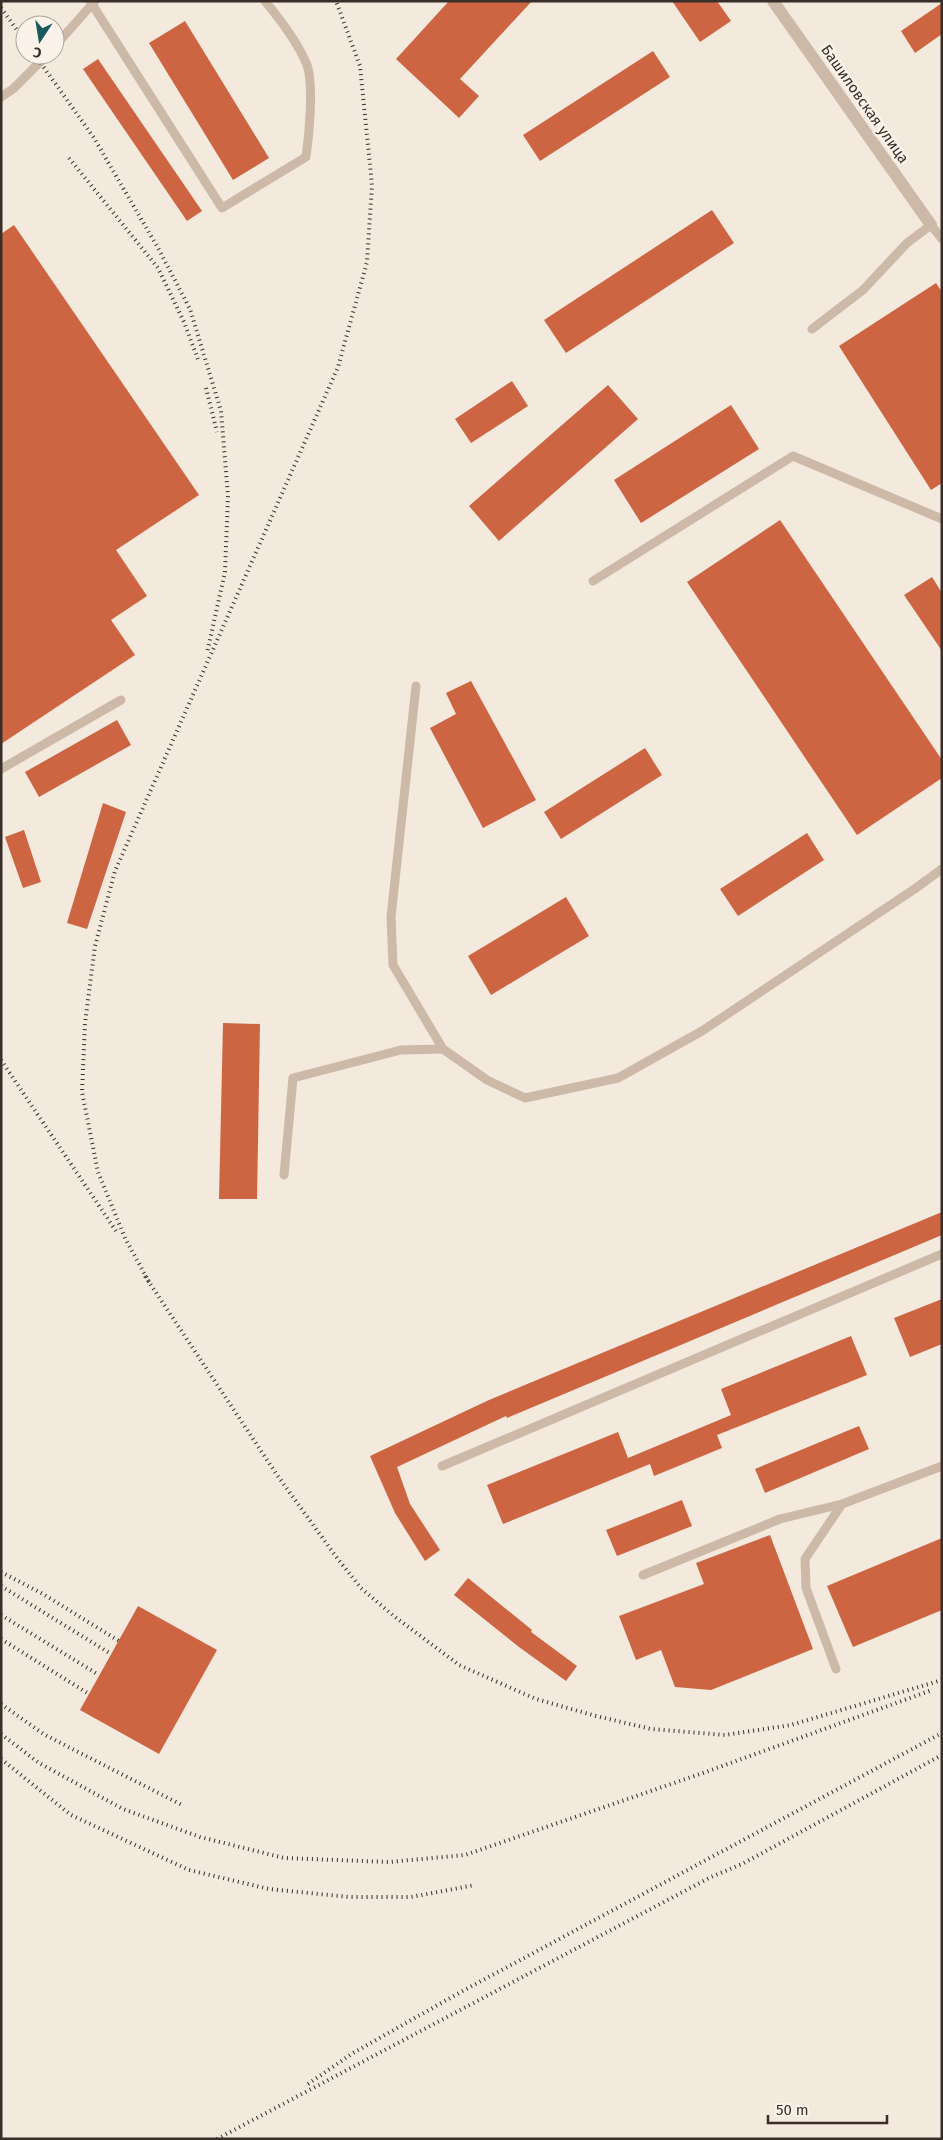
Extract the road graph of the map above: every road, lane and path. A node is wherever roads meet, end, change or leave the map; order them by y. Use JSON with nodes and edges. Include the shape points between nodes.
{"nodes":[{"id":1,"x":265,"y":1,"type":"edge"},
{"id":2,"x":773,"y":1,"type":"edge"},
{"id":3,"x":92,"y":2,"type":"edge"},
{"id":4,"x":65,"y":34,"type":"edge"},
{"id":5,"x":37,"y":65,"type":"edge"},
{"id":6,"x":1,"y":97,"type":"edge"},
{"id":7,"x":931,"y":225,"type":"junction"},
{"id":8,"x":942,"y":239,"type":"edge"},
{"id":9,"x":812,"y":329,"type":"dead end"},
{"id":10,"x":942,"y":519,"type":"edge"},
{"id":11,"x":593,"y":581,"type":"dead end"},
{"id":12,"x":416,"y":686,"type":"dead end"},
{"id":13,"x":121,"y":700,"type":"dead end"},
{"id":14,"x":1,"y":769,"type":"edge"},
{"id":15,"x":942,"y":869,"type":"edge"},
{"id":16,"x":443,"y":1049,"type":"junction"},
{"id":17,"x":284,"y":1175,"type":"dead end"},
{"id":18,"x":942,"y":1254,"type":"edge"},
{"id":19,"x":442,"y":1466,"type":"dead end"},
{"id":20,"x":942,"y":1466,"type":"edge"},
{"id":21,"x":842,"y":1504,"type":"junction"},
{"id":22,"x":643,"y":1575,"type":"dead end"},
{"id":23,"x":836,"y":1669,"type":"dead end"}],
"edges":[{"from":1,"to":3,"type":"lane","via":[[289,30],[308,67],[310,107],[306,157],[222,208]]},
{"from":2,"to":7,"type":"street","name":"Башиловская улица"},
{"from":3,"to":4,"type":"lane"},
{"from":5,"to":6,"type":"lane"},
{"from":7,"to":8,"type":"lane"},
{"from":7,"to":9,"type":"lane","via":[[907,243],[863,290]]},
{"from":10,"to":11,"type":"lane","via":[[793,456]]},
{"from":12,"to":16,"type":"lane","via":[[391,917],[393,965]]},
{"from":13,"to":14,"type":"lane"},
{"from":15,"to":16,"type":"lane","via":[[702,1031],[618,1078],[525,1098],[487,1080]]},
{"from":16,"to":17,"type":"lane","via":[[401,1050],[293,1078]]},
{"from":18,"to":19,"type":"lane"},
{"from":20,"to":21,"type":"lane"},
{"from":21,"to":22,"type":"lane","via":[[780,1519]]},
{"from":21,"to":23,"type":"lane","via":[[805,1559],[806,1588]]}]}
